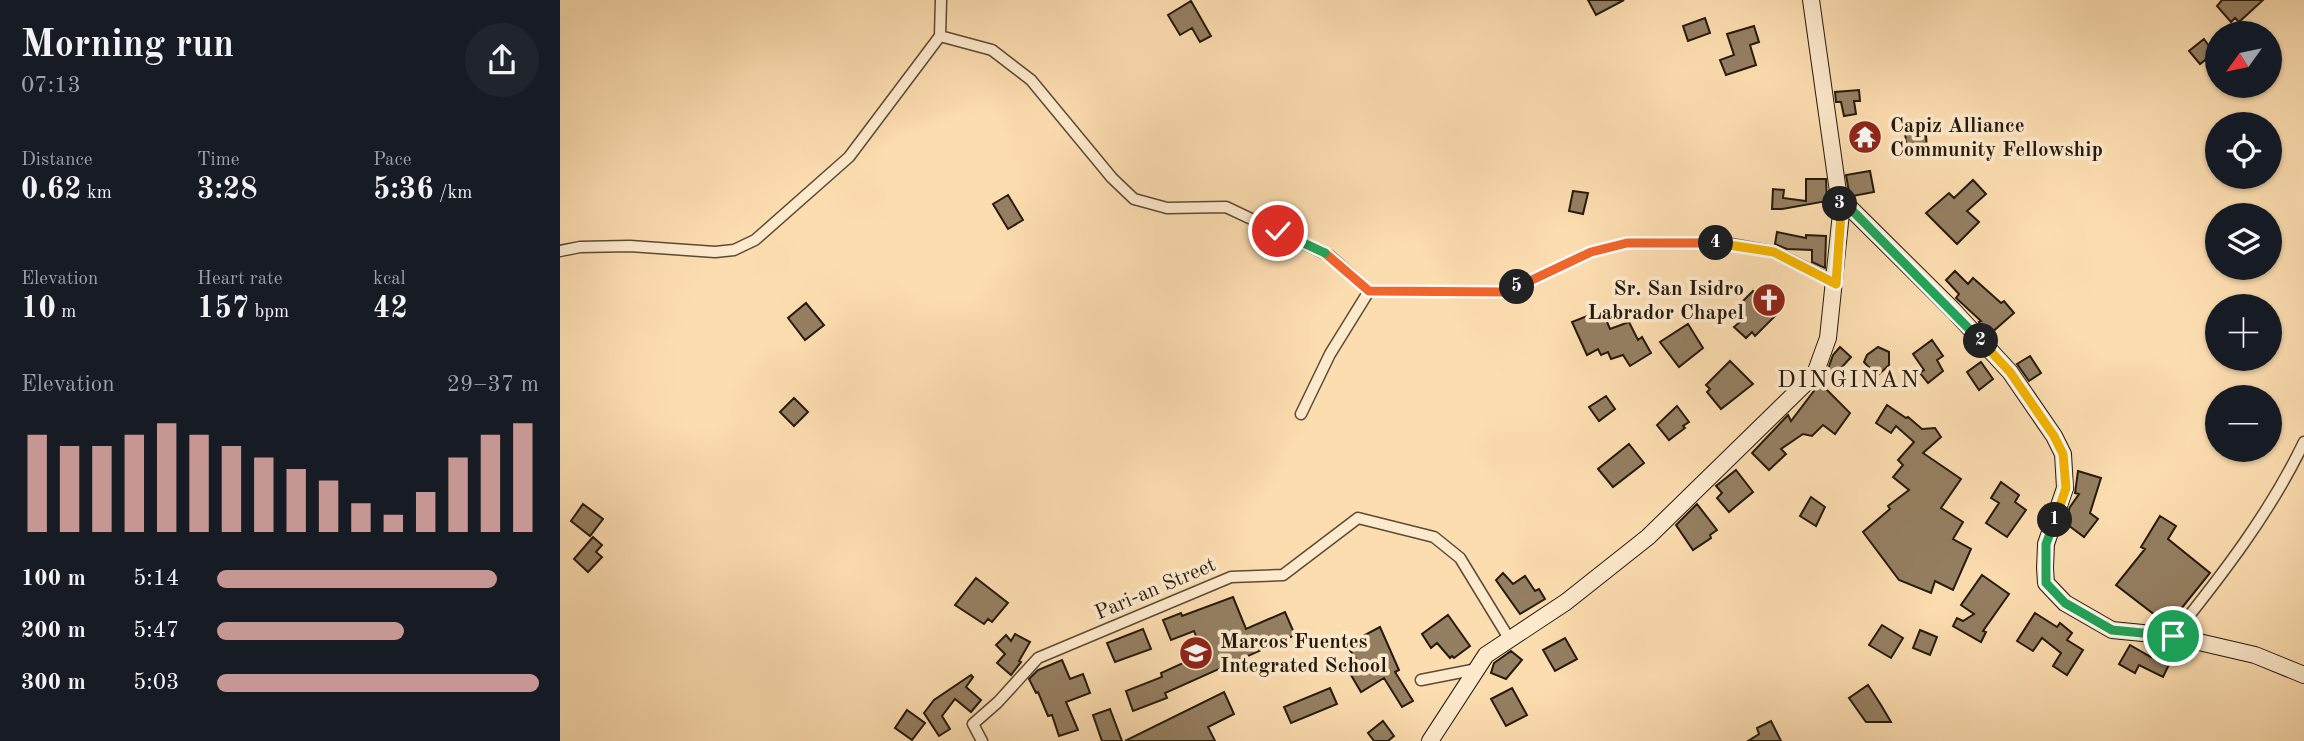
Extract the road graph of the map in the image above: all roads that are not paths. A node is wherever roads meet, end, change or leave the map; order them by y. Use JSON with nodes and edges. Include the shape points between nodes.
{"nodes":[{"id":1,"x":941,"y":0,"type":"edge"},
{"id":2,"x":1811,"y":0,"type":"edge"},
{"id":3,"x":940,"y":36,"type":"junction"},
{"id":4,"x":1839,"y":197,"type":"junction"},
{"id":5,"x":560,"y":251,"type":"edge"},
{"id":6,"x":1836,"y":284,"type":"junction"},
{"id":7,"x":1369,"y":291,"type":"junction"},
{"id":8,"x":1301,"y":414,"type":"dead end"},
{"id":9,"x":2304,"y":442,"type":"edge"},
{"id":10,"x":2173,"y":636,"type":"junction"},
{"id":11,"x":1510,"y":640,"type":"junction"},
{"id":12,"x":1477,"y":669,"type":"junction"},
{"id":13,"x":2304,"y":675,"type":"edge"},
{"id":14,"x":1421,"y":680,"type":"dead end"},
{"id":15,"x":982,"y":741,"type":"edge"},
{"id":16,"x":1430,"y":741,"type":"edge"}],
"edges":[{"from":1,"to":3,"type":"street"},
{"from":2,"to":4,"type":"main road"},
{"from":3,"to":5,"type":"street","via":[[849,157],[755,240],[715,252],[630,246]]},
{"from":3,"to":7,"type":"street","via":[[992,50],[1031,80],[1134,199],[1167,208],[1226,207],[1330,256]]},
{"from":4,"to":6,"type":"main road"},
{"from":4,"to":10,"type":"main road","via":[[2010,372],[2059,445],[2066,488],[2046,544],[2046,583],[2065,603],[2112,630]]},
{"from":6,"to":7,"type":"street","via":[[1774,252],[1726,243],[1627,243],[1591,252],[1507,292]]},
{"from":6,"to":11,"type":"main road","via":[[1828,338],[1815,374],[1648,537]]},
{"from":7,"to":8,"type":"street"},
{"from":9,"to":10,"type":"street","via":[[2247,540]]},
{"from":10,"to":13,"type":"main road","via":[[2255,655]]},
{"from":11,"to":12,"type":"main road","via":[[1486,655]]},
{"from":11,"to":15,"type":"street","name":"Pari-an Street","via":[[1460,558],[1434,537],[1358,518],[1283,575],[1231,577],[1038,658],[973,724]]},
{"from":12,"to":14,"type":"street"},
{"from":12,"to":16,"type":"main road"}]}
